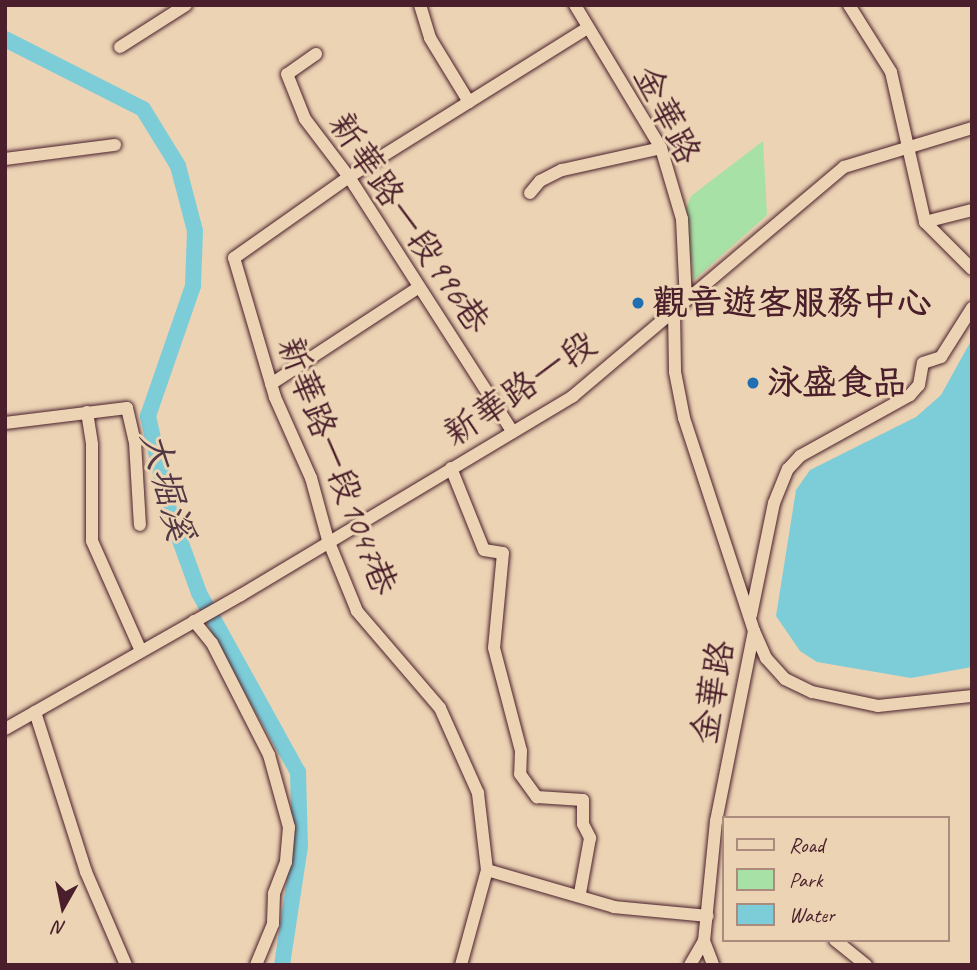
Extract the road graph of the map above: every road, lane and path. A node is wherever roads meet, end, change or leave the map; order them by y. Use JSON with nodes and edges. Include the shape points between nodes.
{"nodes":[{"id":1,"x":186,"y":5,"type":"edge"},
{"id":2,"x":420,"y":5,"type":"edge"},
{"id":3,"x":575,"y":5,"type":"edge"},
{"id":4,"x":849,"y":5,"type":"edge"},
{"id":5,"x":587,"y":28,"type":"junction"},
{"id":6,"x":120,"y":47,"type":"dead end"},
{"id":7,"x":316,"y":54,"type":"dead end"},
{"id":8,"x":469,"y":102,"type":"junction"},
{"id":9,"x":972,"y":128,"type":"edge"},
{"id":10,"x":115,"y":145,"type":"dead end"},
{"id":11,"x":905,"y":145,"type":"junction"},
{"id":12,"x":661,"y":148,"type":"junction"},
{"id":13,"x":5,"y":159,"type":"edge"},
{"id":14,"x":349,"y":177,"type":"junction"},
{"id":15,"x":530,"y":193,"type":"dead end"},
{"id":16,"x":972,"y":210,"type":"edge"},
{"id":17,"x":925,"y":222,"type":"junction"},
{"id":18,"x":972,"y":269,"type":"edge"},
{"id":19,"x":419,"y":287,"type":"junction"},
{"id":20,"x":686,"y":300,"type":"junction"},
{"id":21,"x":972,"y":307,"type":"edge"},
{"id":22,"x":674,"y":312,"type":"junction"},
{"id":23,"x":271,"y":384,"type":"junction"},
{"id":24,"x":87,"y":412,"type":"junction"},
{"id":25,"x":5,"y":423,"type":"edge"},
{"id":26,"x":513,"y":432,"type":"junction"},
{"id":27,"x":451,"y":468,"type":"junction"},
{"id":28,"x":140,"y":525,"type":"dead end"},
{"id":29,"x":328,"y":540,"type":"junction"},
{"id":30,"x":751,"y":617,"type":"junction"},
{"id":31,"x":194,"y":621,"type":"junction"},
{"id":32,"x":754,"y":631,"type":"junction"},
{"id":33,"x":141,"y":651,"type":"junction"},
{"id":34,"x":972,"y":696,"type":"edge"},
{"id":35,"x":35,"y":712,"type":"junction"},
{"id":36,"x":5,"y":729,"type":"edge"},
{"id":37,"x":724,"y":816,"type":"edge"},
{"id":38,"x":722,"y":828,"type":"edge"},
{"id":39,"x":719,"y":846,"type":"edge"},
{"id":40,"x":487,"y":870,"type":"junction"},
{"id":41,"x":580,"y":893,"type":"junction"},
{"id":42,"x":708,"y":916,"type":"junction"},
{"id":43,"x":704,"y":941,"type":"junction"},
{"id":44,"x":837,"y":942,"type":"edge"},
{"id":45,"x":127,"y":965,"type":"edge"},
{"id":46,"x":256,"y":965,"type":"edge"},
{"id":47,"x":461,"y":965,"type":"edge"},
{"id":48,"x":690,"y":965,"type":"edge"},
{"id":49,"x":713,"y":965,"type":"edge"},
{"id":50,"x":866,"y":965,"type":"edge"}],
"edges":[{"from":1,"to":6,"type":"street"},
{"from":2,"to":8,"type":"street","via":[[430,38]]},
{"from":3,"to":5,"type":"street","name":"金華路"},
{"from":4,"to":11,"type":"street","via":[[891,72]]},
{"from":5,"to":8,"type":"street"},
{"from":5,"to":12,"type":"street","name":"金華路"},
{"from":7,"to":14,"type":"street","name":"新華路一段996巷","via":[[287,74],[304,119]]},
{"from":8,"to":14,"type":"street"},
{"from":9,"to":11,"type":"street","name":"新華路一段"},
{"from":10,"to":13,"type":"street"},
{"from":11,"to":17,"type":"street"},
{"from":11,"to":20,"type":"street","name":"新華路一段","via":[[844,167]]},
{"from":12,"to":15,"type":"street","via":[[562,170],[540,181]]},
{"from":12,"to":20,"type":"street","name":"金華路","via":[[682,219]]},
{"from":14,"to":19,"type":"street","name":"新華路一段996巷"},
{"from":14,"to":23,"type":"street","name":"新華路一段1047巷","via":[[234,258]]},
{"from":16,"to":17,"type":"street"},
{"from":17,"to":18,"type":"street"},
{"from":19,"to":23,"type":"street"},
{"from":19,"to":26,"type":"street","name":"新華路一段996巷"},
{"from":20,"to":22,"type":"street","name":"新華路一段"},
{"from":21,"to":30,"type":"street","via":[[941,357],[923,363],[919,385],[910,396],[800,456],[788,469],[774,503]]},
{"from":22,"to":26,"type":"street","name":"新華路一段","via":[[573,396]]},
{"from":22,"to":30,"type":"street","name":"金華路","via":[[675,372],[684,418]]},
{"from":23,"to":29,"type":"street","name":"新華路一段1047巷","via":[[311,478]]},
{"from":24,"to":25,"type":"street"},
{"from":24,"to":28,"type":"street","via":[[127,408],[135,442]]},
{"from":24,"to":33,"type":"street","via":[[92,445],[92,541]]},
{"from":26,"to":27,"type":"street","name":"新華路一段"},
{"from":27,"to":29,"type":"street","name":"新華路一段"},
{"from":27,"to":41,"type":"street","via":[[484,550],[503,553],[494,648],[521,751],[520,774],[537,797],[583,800],[583,824],[590,838]]},
{"from":29,"to":31,"type":"street","name":"新華路一段"},
{"from":29,"to":40,"type":"street","name":"新華路一段1047巷","via":[[357,611],[422,683],[467,761],[486,829]]},
{"from":30,"to":32,"type":"street","name":"金華路"},
{"from":31,"to":33,"type":"street","name":"新華路一段"},
{"from":31,"to":46,"type":"street","via":[[212,643],[269,755],[289,827],[286,862],[274,894],[273,924]]},
{"from":32,"to":34,"type":"street","via":[[766,658],[785,679],[812,692],[878,706],[924,705]]},
{"from":32,"to":37,"type":"street","name":"金華路"},
{"from":33,"to":35,"type":"street","name":"新華路一段"},
{"from":35,"to":36,"type":"street","name":"新華路一段"},
{"from":35,"to":45,"type":"street","via":[[86,872]]},
{"from":38,"to":39,"type":"street","name":"金華路"},
{"from":39,"to":42,"type":"street","name":"金華路"},
{"from":40,"to":41,"type":"street"},
{"from":40,"to":47,"type":"street","name":"新華路一段1047巷"},
{"from":41,"to":42,"type":"street","via":[[614,906]]},
{"from":42,"to":43,"type":"street","name":"金華路"},
{"from":43,"to":48,"type":"street"},
{"from":43,"to":49,"type":"street","name":"金華路"},
{"from":44,"to":50,"type":"street"}]}
